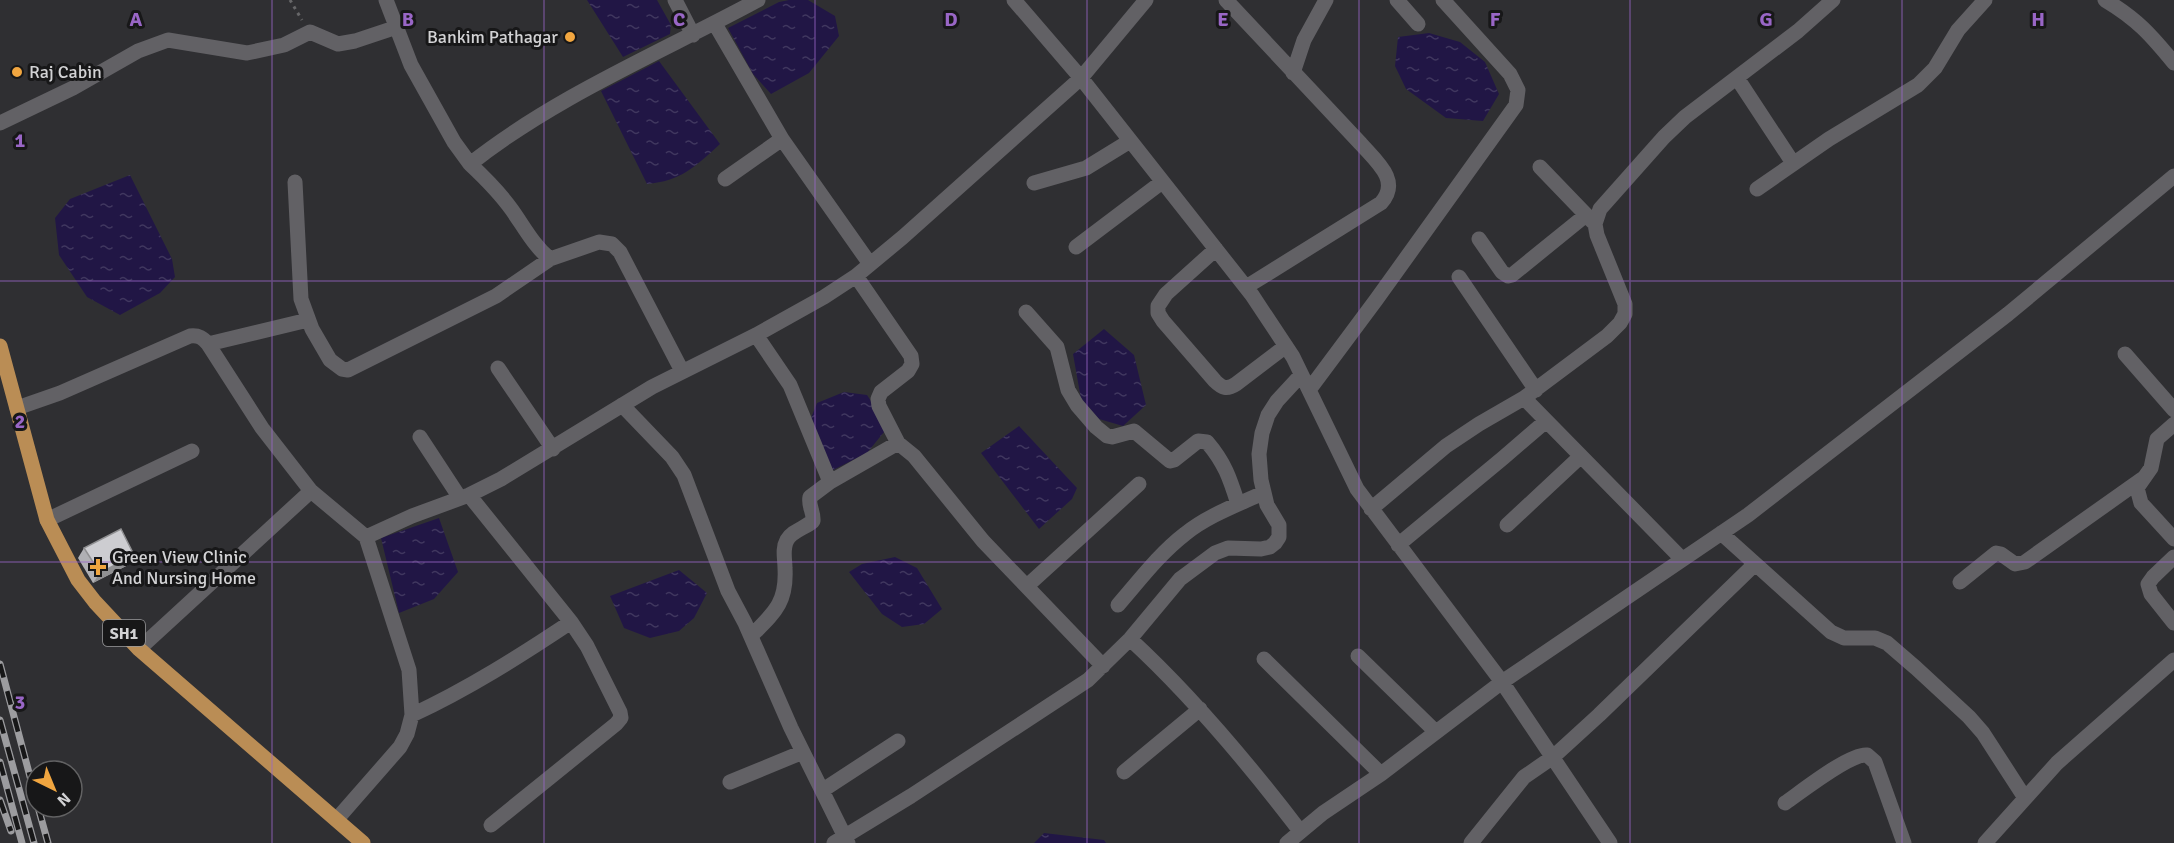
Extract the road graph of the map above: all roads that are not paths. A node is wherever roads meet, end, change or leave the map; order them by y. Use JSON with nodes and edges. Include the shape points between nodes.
{"nodes":[{"id":1,"x":386,"y":0,"type":"edge"},
{"id":2,"x":675,"y":0,"type":"edge"},
{"id":3,"x":758,"y":0,"type":"edge"},
{"id":4,"x":1015,"y":0,"type":"edge"},
{"id":5,"x":1146,"y":0,"type":"edge"},
{"id":6,"x":1226,"y":0,"type":"edge"},
{"id":7,"x":1326,"y":0,"type":"edge"},
{"id":8,"x":1397,"y":0,"type":"edge"},
{"id":9,"x":1443,"y":0,"type":"edge"},
{"id":10,"x":1833,"y":0,"type":"edge"},
{"id":11,"x":1984,"y":0,"type":"edge"},
{"id":12,"x":2105,"y":0,"type":"edge"},
{"id":13,"x":715,"y":24,"type":"junction"},
{"id":14,"x":1418,"y":24,"type":"dead end"},
{"id":15,"x":397,"y":27,"type":"junction"},
{"id":16,"x":693,"y":35,"type":"junction"},
{"id":17,"x":2174,"y":63,"type":"edge"},
{"id":18,"x":1293,"y":73,"type":"junction"},
{"id":19,"x":1082,"y":78,"type":"junction"},
{"id":20,"x":1737,"y":78,"type":"junction"},
{"id":21,"x":0,"y":123,"type":"edge"},
{"id":22,"x":782,"y":139,"type":"junction"},
{"id":23,"x":1130,"y":141,"type":"junction"},
{"id":24,"x":1793,"y":163,"type":"junction"},
{"id":25,"x":470,"y":164,"type":"junction"},
{"id":26,"x":1540,"y":167,"type":"dead end"},
{"id":27,"x":2174,"y":176,"type":"edge"},
{"id":28,"x":725,"y":179,"type":"dead end"},
{"id":29,"x":1162,"y":182,"type":"junction"},
{"id":30,"x":295,"y":183,"type":"dead end"},
{"id":31,"x":1034,"y":183,"type":"dead end"},
{"id":32,"x":1757,"y":189,"type":"dead end"},
{"id":33,"x":1591,"y":220,"type":"junction"},
{"id":34,"x":1479,"y":239,"type":"dead end"},
{"id":35,"x":1076,"y":247,"type":"dead end"},
{"id":36,"x":1216,"y":249,"type":"junction"},
{"id":37,"x":550,"y":258,"type":"junction"},
{"id":38,"x":870,"y":264,"type":"junction"},
{"id":39,"x":856,"y":276,"type":"junction"},
{"id":40,"x":1459,"y":277,"type":"dead end"},
{"id":41,"x":1246,"y":287,"type":"junction"},
{"id":42,"x":1026,"y":312,"type":"dead end"},
{"id":43,"x":308,"y":320,"type":"junction"},
{"id":44,"x":756,"y":335,"type":"junction"},
{"id":45,"x":208,"y":345,"type":"junction"},
{"id":46,"x":0,"y":346,"type":"edge"},
{"id":47,"x":1286,"y":346,"type":"junction"},
{"id":48,"x":2125,"y":354,"type":"dead end"},
{"id":49,"x":498,"y":368,"type":"dead end"},
{"id":50,"x":682,"y":371,"type":"junction"},
{"id":51,"x":1302,"y":375,"type":"junction"},
{"id":52,"x":1309,"y":390,"type":"junction"},
{"id":53,"x":1530,"y":394,"type":"junction"},
{"id":54,"x":622,"y":405,"type":"junction"},
{"id":55,"x":17,"y":408,"type":"junction"},
{"id":56,"x":2174,"y":410,"type":"edge"},
{"id":57,"x":1546,"y":421,"type":"junction"},
{"id":58,"x":2174,"y":424,"type":"edge"},
{"id":59,"x":420,"y":437,"type":"dead end"},
{"id":60,"x":898,"y":443,"type":"junction"},
{"id":61,"x":553,"y":449,"type":"junction"},
{"id":62,"x":192,"y":451,"type":"dead end"},
{"id":63,"x":1581,"y":456,"type":"junction"},
{"id":64,"x":2142,"y":479,"type":"junction"},
{"id":65,"x":830,"y":482,"type":"junction"},
{"id":66,"x":1139,"y":484,"type":"dead end"},
{"id":67,"x":311,"y":491,"type":"junction"},
{"id":68,"x":1263,"y":493,"type":"junction"},
{"id":69,"x":465,"y":496,"type":"junction"},
{"id":70,"x":1238,"y":504,"type":"junction"},
{"id":71,"x":1371,"y":509,"type":"junction"},
{"id":72,"x":47,"y":520,"type":"junction"},
{"id":73,"x":1507,"y":525,"type":"dead end"},
{"id":74,"x":1721,"y":533,"type":"junction"},
{"id":75,"x":366,"y":537,"type":"junction"},
{"id":76,"x":2174,"y":540,"type":"edge"},
{"id":77,"x":1398,"y":545,"type":"junction"},
{"id":78,"x":2174,"y":556,"type":"edge"},
{"id":79,"x":1682,"y":559,"type":"junction"},
{"id":80,"x":1755,"y":564,"type":"junction"},
{"id":81,"x":1960,"y":582,"type":"dead end"},
{"id":82,"x":1027,"y":586,"type":"junction"},
{"id":83,"x":1118,"y":605,"type":"dead end"},
{"id":84,"x":571,"y":622,"type":"junction"},
{"id":85,"x":2174,"y":624,"type":"edge"},
{"id":86,"x":751,"y":636,"type":"junction"},
{"id":87,"x":1130,"y":639,"type":"junction"},
{"id":88,"x":139,"y":649,"type":"junction"},
{"id":89,"x":1358,"y":656,"type":"dead end"},
{"id":90,"x":1264,"y":658,"type":"dead end"},
{"id":91,"x":2174,"y":660,"type":"edge"},
{"id":92,"x":1103,"y":666,"type":"junction"},
{"id":93,"x":1502,"y":682,"type":"junction"},
{"id":94,"x":1200,"y":709,"type":"junction"},
{"id":95,"x":412,"y":715,"type":"junction"},
{"id":96,"x":1436,"y":732,"type":"junction"},
{"id":97,"x":898,"y":741,"type":"dead end"},
{"id":98,"x":803,"y":752,"type":"junction"},
{"id":99,"x":1553,"y":757,"type":"junction"},
{"id":100,"x":1124,"y":772,"type":"dead end"},
{"id":101,"x":1381,"y":774,"type":"junction"},
{"id":102,"x":730,"y":782,"type":"dead end"},
{"id":103,"x":823,"y":790,"type":"junction"},
{"id":104,"x":2025,"y":798,"type":"junction"},
{"id":105,"x":1785,"y":803,"type":"dead end"},
{"id":106,"x":337,"y":819,"type":"junction"},
{"id":107,"x":491,"y":825,"type":"dead end"},
{"id":108,"x":1300,"y":831,"type":"junction"},
{"id":109,"x":843,"y":841,"type":"edge"},
{"id":110,"x":363,"y":843,"type":"edge"},
{"id":111,"x":1287,"y":843,"type":"edge"},
{"id":112,"x":1470,"y":843,"type":"edge"},
{"id":113,"x":1610,"y":843,"type":"edge"},
{"id":114,"x":1904,"y":843,"type":"edge"},
{"id":115,"x":1985,"y":843,"type":"edge"}],
"edges":[{"from":1,"to":15,"type":"street"},
{"from":2,"to":16,"type":"street"},
{"from":3,"to":13,"type":"street"},
{"from":4,"to":19,"type":"street"},
{"from":5,"to":19,"type":"street"},
{"from":6,"to":18,"type":"street"},
{"from":7,"to":18,"type":"street","via":[[1304,40]]},
{"from":8,"to":14,"type":"street"},
{"from":9,"to":52,"type":"street","via":[[1510,74],[1518,90],[1516,105]]},
{"from":10,"to":20,"type":"street"},
{"from":11,"to":24,"type":"street","via":[[1923,81]]},
{"from":12,"to":17,"type":"street","via":[[2147,30]]},
{"from":13,"to":16,"type":"street"},
{"from":13,"to":22,"type":"street"},
{"from":15,"to":21,"type":"street","via":[[338,44],[310,32],[284,45],[246,53],[168,40],[138,51]]},
{"from":15,"to":25,"type":"street","via":[[411,65]]},
{"from":16,"to":25,"type":"street","via":[[592,86]]},
{"from":18,"to":41,"type":"street","via":[[1380,166],[1390,189],[1381,203]]},
{"from":19,"to":23,"type":"street"},
{"from":19,"to":38,"type":"street"},
{"from":20,"to":24,"type":"street"},
{"from":20,"to":33,"type":"street","via":[[1664,137]]},
{"from":22,"to":28,"type":"street"},
{"from":22,"to":38,"type":"street"},
{"from":23,"to":29,"type":"street"},
{"from":23,"to":31,"type":"street","via":[[1086,168]]},
{"from":24,"to":32,"type":"street"},
{"from":25,"to":37,"type":"street","via":[[493,185]]},
{"from":26,"to":33,"type":"street"},
{"from":27,"to":74,"type":"street","via":[[1934,373]]},
{"from":29,"to":35,"type":"street"},
{"from":29,"to":36,"type":"street"},
{"from":30,"to":43,"type":"street","via":[[302,299]]},
{"from":33,"to":34,"type":"street","via":[[1508,276]]},
{"from":33,"to":53,"type":"street","via":[[1625,314],[1607,336]]},
{"from":36,"to":41,"type":"street"},
{"from":36,"to":47,"type":"street","via":[[1161,300],[1158,313],[1163,321],[1224,388],[1236,384]]},
{"from":37,"to":43,"type":"street","via":[[496,296],[348,370],[330,360]]},
{"from":37,"to":50,"type":"street","via":[[599,242],[612,244],[628,265]]},
{"from":38,"to":39,"type":"street"},
{"from":39,"to":44,"type":"street"},
{"from":39,"to":60,"type":"street","via":[[911,356],[908,371],[880,392],[878,399]]},
{"from":40,"to":53,"type":"street"},
{"from":41,"to":47,"type":"street"},
{"from":42,"to":70,"type":"street","via":[[1057,347],[1068,390],[1096,427],[1112,437],[1134,431],[1170,461],[1198,441],[1207,442],[1226,467]]},
{"from":43,"to":45,"type":"street"},
{"from":44,"to":50,"type":"street"},
{"from":44,"to":65,"type":"street","via":[[794,393]]},
{"from":45,"to":55,"type":"street","via":[[197,335],[190,336]]},
{"from":45,"to":67,"type":"street","via":[[262,428]]},
{"from":46,"to":55,"type":"main road","number":"SH1"},
{"from":47,"to":51,"type":"street"},
{"from":48,"to":56,"type":"street"},
{"from":49,"to":61,"type":"street"},
{"from":50,"to":54,"type":"street"},
{"from":51,"to":52,"type":"street"},
{"from":51,"to":68,"type":"street","via":[[1268,415],[1259,454]]},
{"from":52,"to":71,"type":"street","via":[[1357,489]]},
{"from":53,"to":57,"type":"street"},
{"from":53,"to":71,"type":"street","via":[[1446,446]]},
{"from":54,"to":61,"type":"street"},
{"from":54,"to":86,"type":"street","via":[[684,475],[728,591]]},
{"from":55,"to":72,"type":"main road","number":"SH1"},
{"from":57,"to":63,"type":"street"},
{"from":57,"to":77,"type":"street"},
{"from":58,"to":64,"type":"street","via":[[2157,439],[2153,463]]},
{"from":59,"to":69,"type":"street"},
{"from":60,"to":65,"type":"street"},
{"from":60,"to":82,"type":"street","via":[[914,456],[983,541]]},
{"from":61,"to":69,"type":"street"},
{"from":62,"to":72,"type":"street"},
{"from":63,"to":73,"type":"street"},
{"from":63,"to":79,"type":"street"},
{"from":64,"to":76,"type":"street","via":[[2137,488],[2141,503]]},
{"from":64,"to":81,"type":"street","via":[[2025,562],[2015,564],[1996,553]]},
{"from":65,"to":86,"type":"street","via":[[810,497],[813,521],[787,540],[782,600],[776,612]]},
{"from":66,"to":82,"type":"street"},
{"from":67,"to":75,"type":"street"},
{"from":67,"to":88,"type":"street"},
{"from":68,"to":70,"type":"street"},
{"from":68,"to":87,"type":"street","via":[[1279,525],[1275,543],[1261,549],[1228,548],[1215,553],[1180,579]]},
{"from":69,"to":75,"type":"street"},
{"from":69,"to":84,"type":"street"},
{"from":70,"to":83,"type":"street","via":[[1185,533]]},
{"from":71,"to":77,"type":"street"},
{"from":72,"to":88,"type":"main road","number":"SH1","via":[[78,580]]},
{"from":74,"to":79,"type":"street"},
{"from":74,"to":80,"type":"street"},
{"from":75,"to":95,"type":"street","via":[[409,670]]},
{"from":77,"to":93,"type":"street"},
{"from":78,"to":85,"type":"street","via":[[2148,584]]},
{"from":79,"to":93,"type":"street"},
{"from":80,"to":99,"type":"street"},
{"from":80,"to":104,"type":"street","via":[[1831,632],[1844,638],[1875,638],[1887,643],[1916,668],[1983,733]]},
{"from":82,"to":92,"type":"street"},
{"from":84,"to":95,"type":"street","via":[[503,668]]},
{"from":84,"to":107,"type":"street","via":[[587,646],[621,718]]},
{"from":86,"to":98,"type":"street"},
{"from":87,"to":92,"type":"street"},
{"from":87,"to":94,"type":"street"},
{"from":88,"to":106,"type":"main road","number":"SH1"},
{"from":89,"to":96,"type":"street"},
{"from":90,"to":101,"type":"street"},
{"from":91,"to":104,"type":"street","via":[[2057,764]]},
{"from":92,"to":109,"type":"street","via":[[1065,697]]},
{"from":93,"to":96,"type":"street"},
{"from":93,"to":99,"type":"street"},
{"from":94,"to":100,"type":"street"},
{"from":94,"to":108,"type":"street"},
{"from":95,"to":106,"type":"street","via":[[400,747]]},
{"from":96,"to":101,"type":"street"},
{"from":97,"to":103,"type":"street"},
{"from":98,"to":102,"type":"street"},
{"from":98,"to":103,"type":"street"},
{"from":99,"to":112,"type":"street","via":[[1524,777]]},
{"from":99,"to":113,"type":"street"},
{"from":101,"to":108,"type":"street"},
{"from":103,"to":109,"type":"street"},
{"from":104,"to":115,"type":"street"},
{"from":105,"to":114,"type":"street","via":[[1844,763],[1867,755],[1875,762]]},
{"from":106,"to":110,"type":"main road","number":"SH1"},
{"from":108,"to":111,"type":"street"}]}
